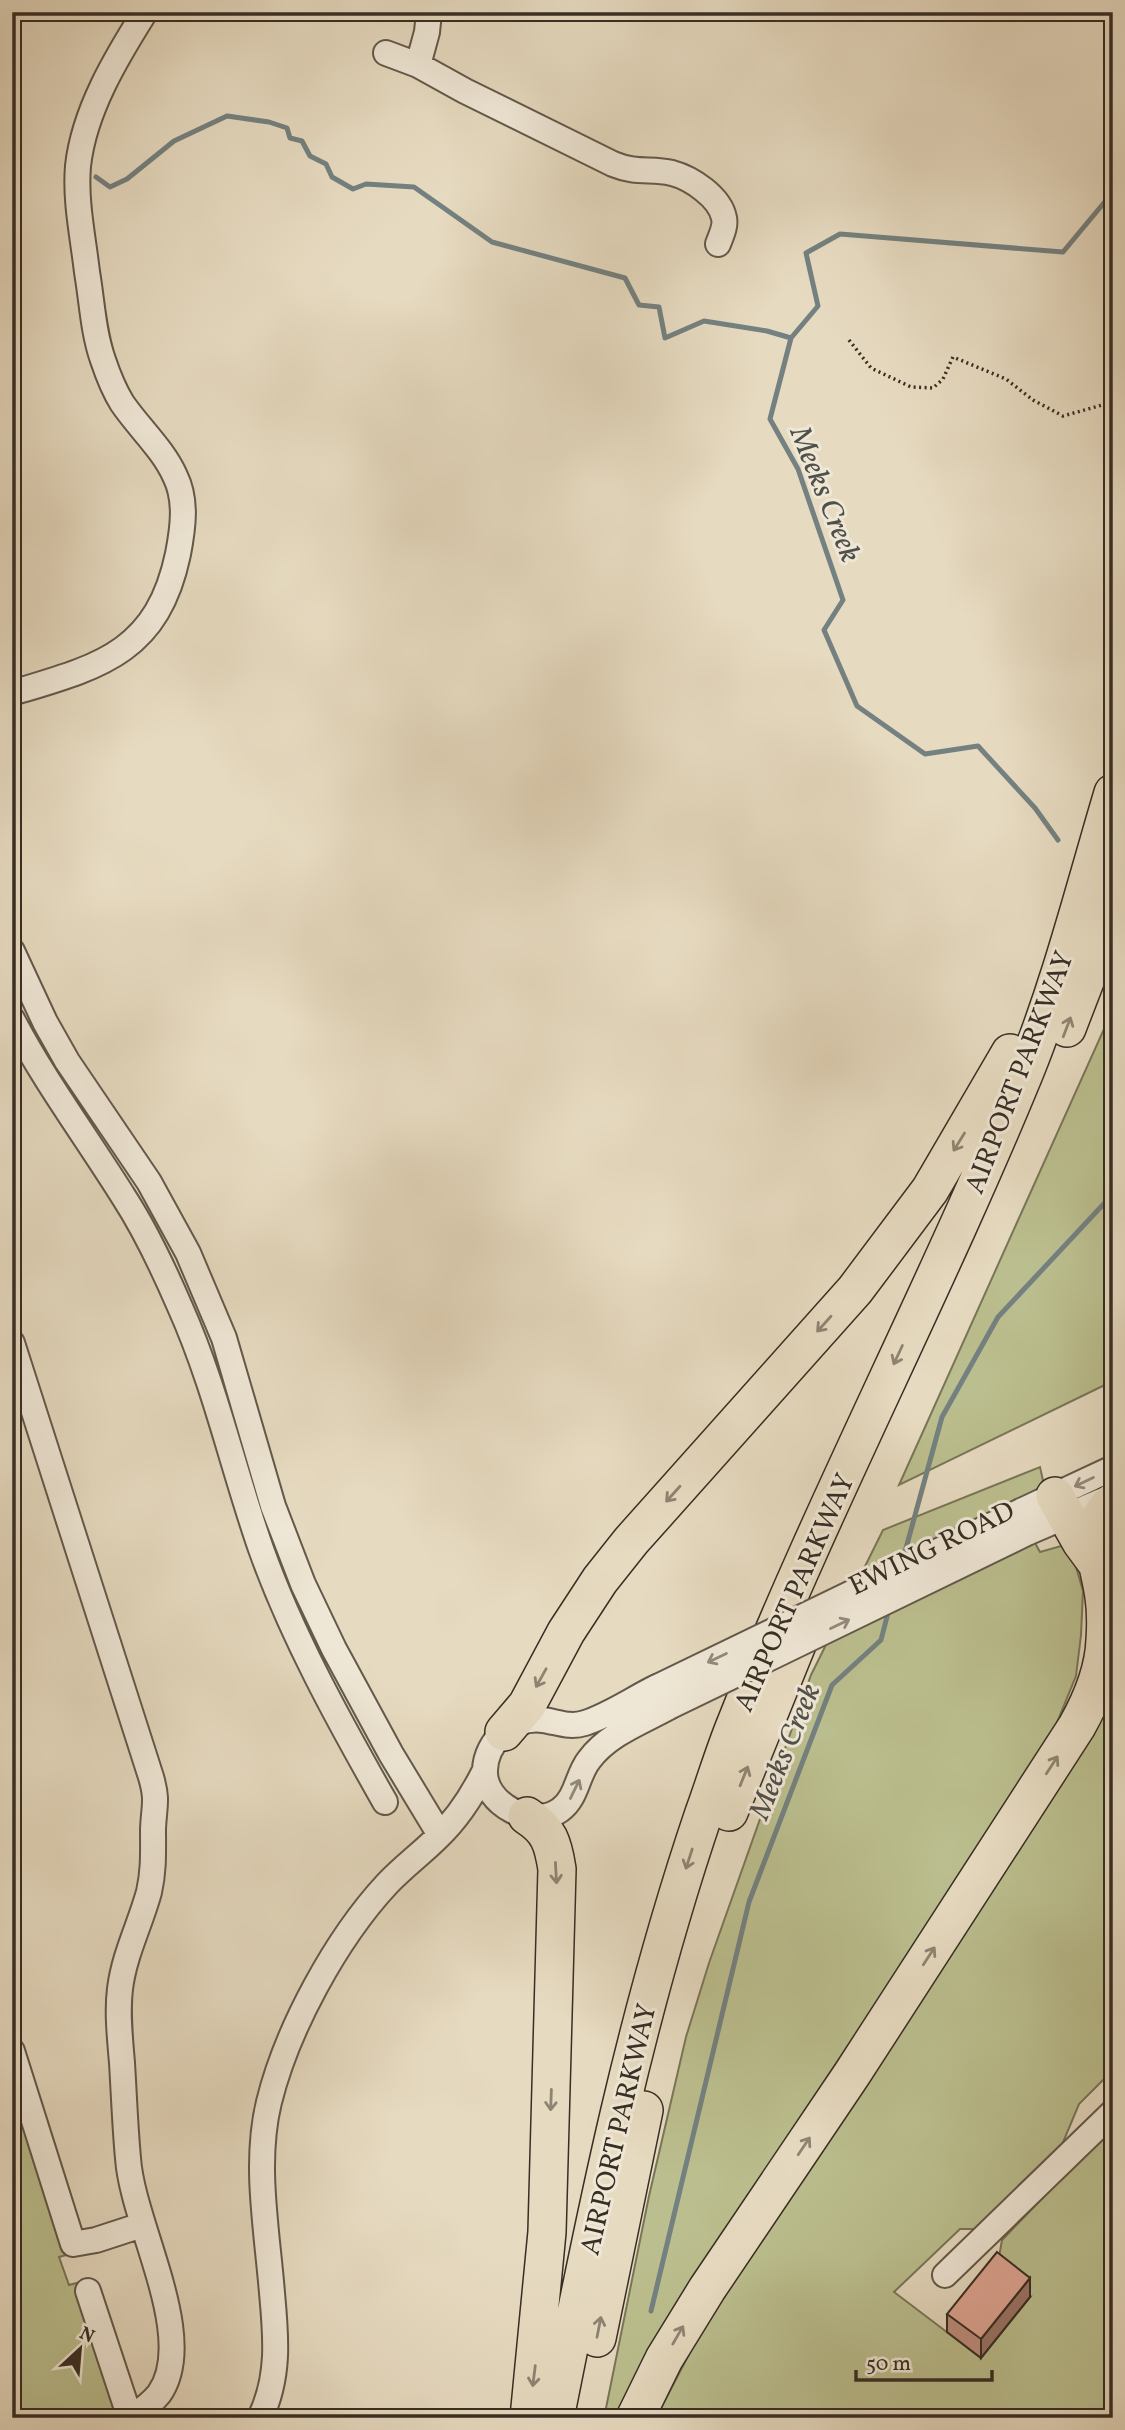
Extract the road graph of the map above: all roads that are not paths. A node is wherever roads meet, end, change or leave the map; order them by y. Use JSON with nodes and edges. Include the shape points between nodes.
{"nodes":[{"id":1,"x":145,"y":12,"type":"edge"},
{"id":2,"x":429,"y":12,"type":"edge"},
{"id":3,"x":386,"y":53,"type":"dead end"},
{"id":4,"x":418,"y":65,"type":"junction"},
{"id":5,"x":718,"y":244,"type":"dead end"},
{"id":6,"x":12,"y":693,"type":"edge"},
{"id":7,"x":1113,"y":793,"type":"edge"},
{"id":8,"x":1094,"y":859,"type":"junction"},
{"id":9,"x":1113,"y":897,"type":"edge"},
{"id":10,"x":12,"y":951,"type":"edge"},
{"id":11,"x":12,"y":1019,"type":"edge"},
{"id":12,"x":12,"y":1343,"type":"edge"},
{"id":13,"x":1113,"y":1468,"type":"edge"},
{"id":14,"x":1113,"y":1496,"type":"edge"},
{"id":15,"x":1113,"y":1502,"type":"edge"},
{"id":16,"x":1060,"y":1506,"type":"junction"},
{"id":17,"x":1095,"y":1560,"type":"junction"},
{"id":18,"x":663,"y":1697,"type":"junction"},
{"id":19,"x":504,"y":1732,"type":"junction"},
{"id":20,"x":484,"y":1772,"type":"junction"},
{"id":21,"x":385,"y":1802,"type":"dead end"},
{"id":22,"x":518,"y":1812,"type":"junction"},
{"id":23,"x":440,"y":1835,"type":"junction"},
{"id":24,"x":12,"y":2051,"type":"edge"},
{"id":25,"x":1113,"y":2112,"type":"edge"},
{"id":26,"x":142,"y":2225,"type":"junction"},
{"id":27,"x":945,"y":2275,"type":"dead end"},
{"id":28,"x":88,"y":2291,"type":"dead end"},
{"id":29,"x":260,"y":2418,"type":"edge"},
{"id":30,"x":529,"y":2418,"type":"edge"},
{"id":31,"x":555,"y":2418,"type":"edge"},
{"id":32,"x":581,"y":2418,"type":"edge"},
{"id":33,"x":635,"y":2418,"type":"edge"}],
"edges":[{"from":1,"to":6,"type":"street","via":[[91,117],[78,166],[78,201],[102,357],[122,403],[176,477],[182,502],[181,543],[161,604],[121,652],[87,670]]},
{"from":2,"to":4,"type":"street"},
{"from":3,"to":4,"type":"street"},
{"from":4,"to":5,"type":"street","via":[[613,164],[635,172],[673,173],[692,181],[724,217]]},
{"from":7,"to":8,"type":"highway","name":"AIRPORT PARKWAY"},
{"from":8,"to":19,"type":"highway","one_way":true,"via":[[1013,1048],[930,1190],[855,1290],[600,1580],[527,1705]]},
{"from":8,"to":31,"type":"highway","name":"AIRPORT PARKWAY","one_way":true,"via":[[1060,975],[1024,1072],[819,1527],[726,1751],[673,1909],[624,2085]]},
{"from":32,"to":9,"type":"highway","name":"AIRPORT PARKWAY","one_way":true,"via":[[658,2045],[728,1816],[845,1531],[1028,1126],[1099,945]]},
{"from":10,"to":23,"type":"street","via":[[56,1042],[149,1182],[188,1253],[224,1338],[273,1506],[303,1584],[391,1754]]},
{"from":11,"to":21,"type":"street","via":[[51,1088],[126,1200],[166,1276],[207,1374],[272,1576],[337,1715]]},
{"from":12,"to":26,"type":"street","via":[[155,1792],[153,1874],[124,1965],[119,2003],[129,2174]]},
{"from":13,"to":16,"type":"street","name":"EWING ROAD","one_way":true},
{"from":14,"to":16,"type":"street","name":"EWING ROAD"},
{"from":15,"to":17,"type":"highway","via":[[1096,1527]]},
{"from":16,"to":17,"type":"highway"},
{"from":16,"to":18,"type":"street","name":"EWING ROAD","bridge":true},
{"from":33,"to":17,"type":"highway","one_way":true,"via":[[701,2298],[1077,1726],[1103,1663],[1104,1597]]},
{"from":18,"to":19,"type":"street","name":"EWING ROAD","via":[[575,1725],[528,1720]]},
{"from":22,"to":18,"type":"street","name":"EWING ROAD","one_way":true,"via":[[548,1816],[561,1810],[600,1747]]},
{"from":19,"to":20,"type":"street","via":[[492,1743]]},
{"from":20,"to":22,"type":"street","via":[[495,1797]]},
{"from":20,"to":23,"type":"street","via":[[469,1800]]},
{"from":22,"to":23,"type":"street","name":"EWING ROAD","via":[[479,1815]]},
{"from":22,"to":30,"type":"highway","one_way":true,"via":[[545,1830],[557,1869],[547,2232]]},
{"from":23,"to":29,"type":"street","via":[[387,1884],[328,1966],[294,2028],[269,2102],[263,2186],[277,2342],[272,2388]]},
{"from":24,"to":26,"type":"street","via":[[73,2244]]},
{"from":25,"to":27,"type":"street"},
{"from":26,"to":28,"type":"street","via":[[168,2310],[172,2348],[159,2393],[131,2418]]}]}
